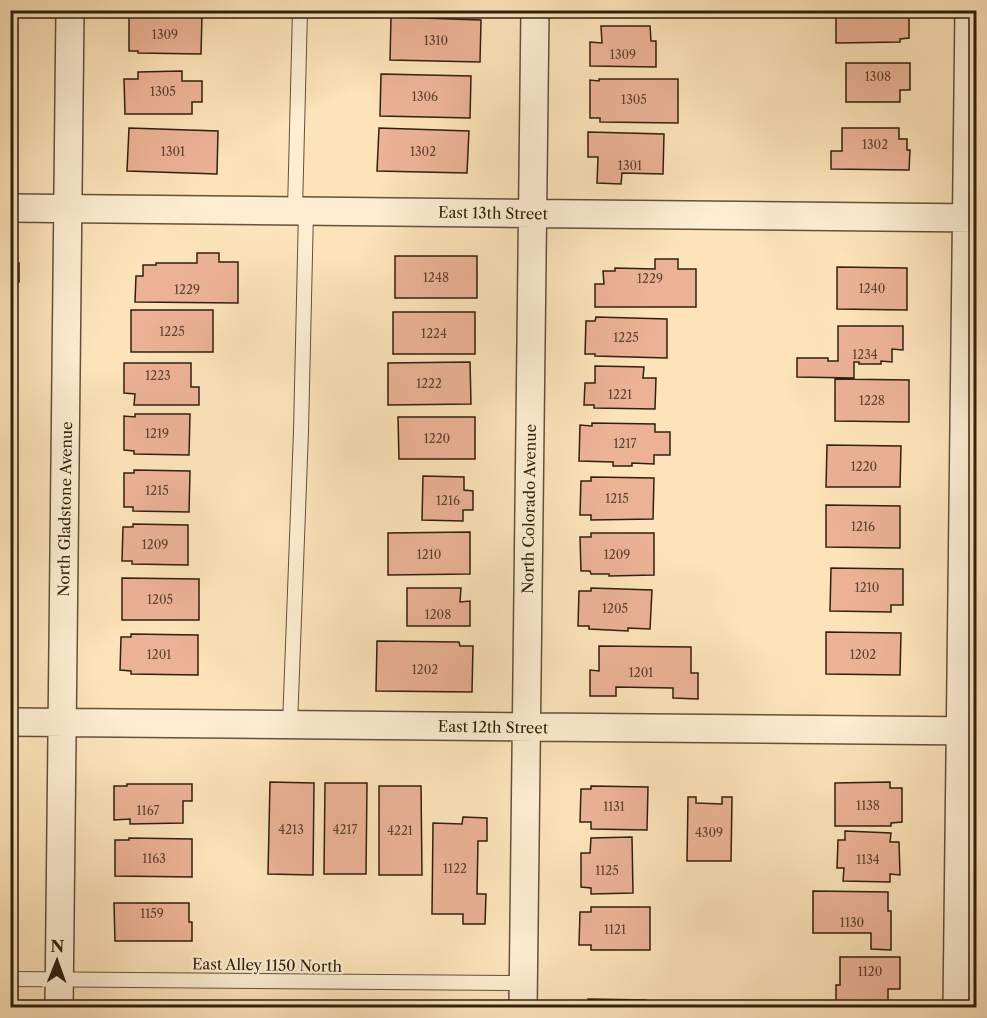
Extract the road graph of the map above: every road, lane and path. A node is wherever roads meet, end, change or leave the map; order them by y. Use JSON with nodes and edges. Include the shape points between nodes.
{"nodes":[{"id":1,"x":70,"y":10,"type":"edge"},
{"id":2,"x":300,"y":10,"type":"edge"},
{"id":3,"x":535,"y":10,"type":"edge"},
{"id":4,"x":969,"y":10,"type":"edge"},
{"id":5,"x":10,"y":208,"type":"edge"},
{"id":6,"x":68,"y":208,"type":"junction"},
{"id":7,"x":301,"y":211,"type":"junction"},
{"id":8,"x":532,"y":213,"type":"junction"},
{"id":9,"x":972,"y":218,"type":"edge"},
{"id":10,"x":10,"y":722,"type":"edge"},
{"id":11,"x":62,"y":723,"type":"junction"},
{"id":12,"x":290,"y":725,"type":"junction"},
{"id":13,"x":526,"y":727,"type":"junction"},
{"id":14,"x":968,"y":731,"type":"edge"},
{"id":15,"x":10,"y":979,"type":"edge"},
{"id":16,"x":59,"y":980,"type":"junction"},
{"id":17,"x":523,"y":995,"type":"edge"},
{"id":18,"x":59,"y":1008,"type":"edge"},
{"id":19,"x":957,"y":1008,"type":"edge"}],
"edges":[{"from":1,"to":6,"type":"street","name":"North Gladstone Avenue"},
{"from":2,"to":7,"type":"lane"},
{"from":3,"to":8,"type":"street","name":"North Colorado Avenue"},
{"from":4,"to":9,"type":"street"},
{"from":5,"to":6,"type":"street","name":"East 13th Street"},
{"from":6,"to":7,"type":"street","name":"East 13th Street"},
{"from":6,"to":11,"type":"street","name":"North Gladstone Avenue"},
{"from":7,"to":8,"type":"street","name":"East 13th Street"},
{"from":7,"to":12,"type":"lane","via":[[302,431]]},
{"from":8,"to":9,"type":"street","name":"East 13th Street"},
{"from":8,"to":13,"type":"street","name":"North Colorado Avenue"},
{"from":9,"to":14,"type":"street"},
{"from":10,"to":11,"type":"street","name":"East 12th Street"},
{"from":11,"to":12,"type":"street","name":"East 12th Street"},
{"from":11,"to":16,"type":"street","name":"North Gladstone Avenue"},
{"from":12,"to":13,"type":"street","name":"East 12th Street"},
{"from":13,"to":14,"type":"street","name":"East 12th Street"},
{"from":13,"to":17,"type":"street","name":"North Colorado Avenue"},
{"from":14,"to":19,"type":"street"},
{"from":15,"to":16,"type":"lane","name":"East Alley 1150 North"},
{"from":16,"to":17,"type":"lane","name":"East Alley 1150 North"},
{"from":16,"to":18,"type":"street","name":"North Gladstone Avenue"}]}
